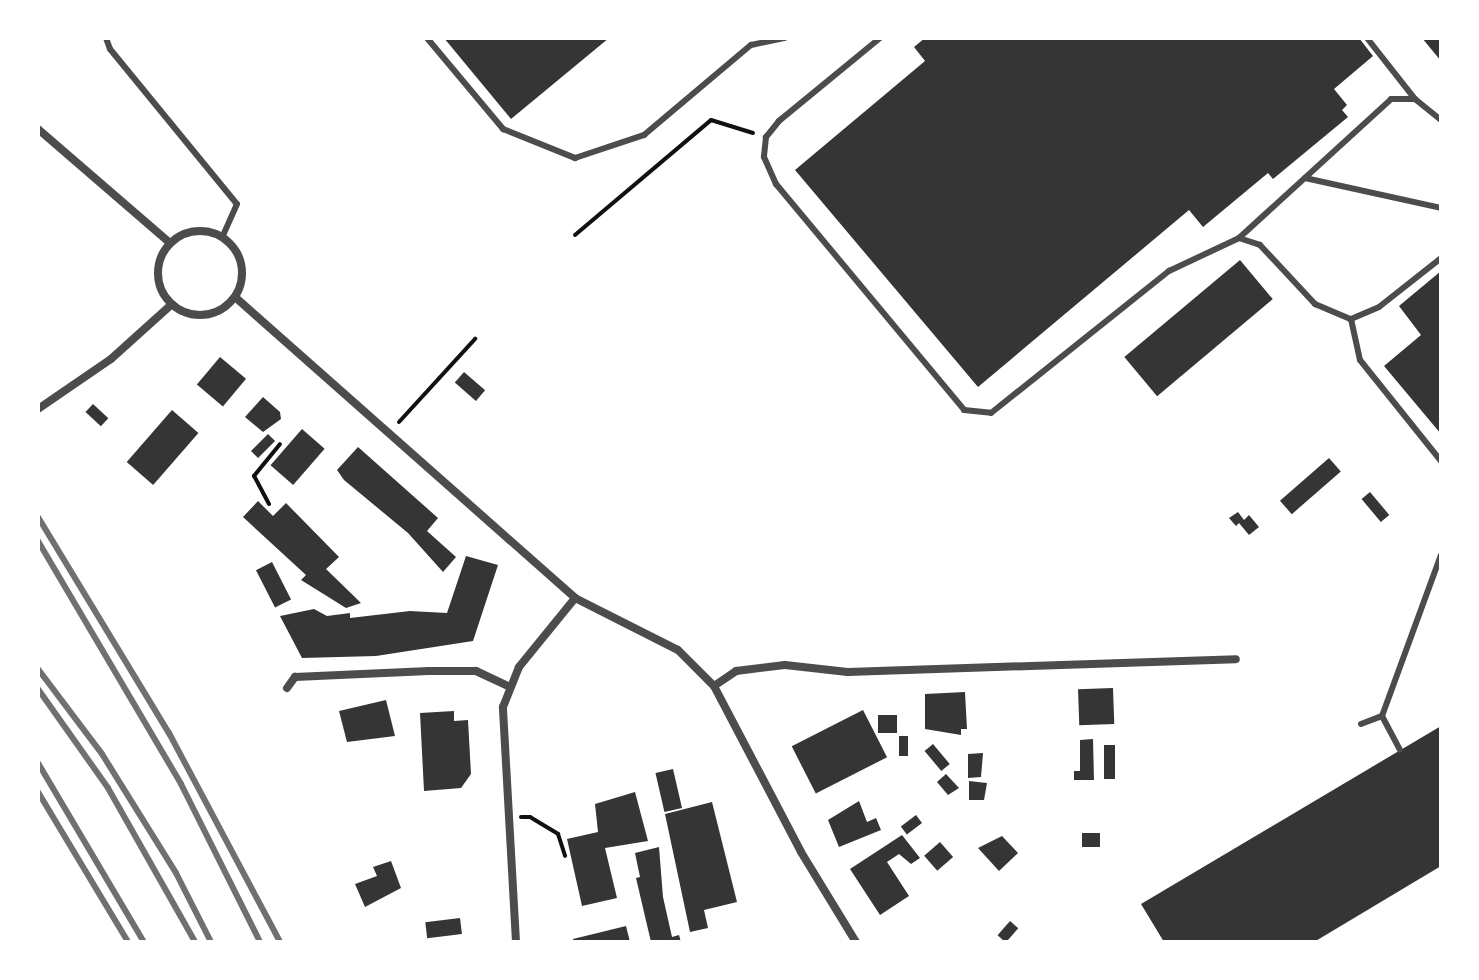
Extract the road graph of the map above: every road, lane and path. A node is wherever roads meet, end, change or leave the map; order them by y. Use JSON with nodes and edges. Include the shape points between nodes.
{"nodes":[{"id":1,"x":106,"y":38,"type":"edge"},
{"id":2,"x":427,"y":38,"type":"edge"},
{"id":3,"x":785,"y":38,"type":"edge"},
{"id":4,"x":880,"y":38,"type":"edge"},
{"id":5,"x":1367,"y":38,"type":"edge"},
{"id":6,"x":1415,"y":99,"type":"junction"},
{"id":7,"x":1441,"y":120,"type":"edge"},
{"id":8,"x":38,"y":129,"type":"edge"},
{"id":9,"x":766,"y":137,"type":"junction"},
{"id":10,"x":1305,"y":178,"type":"junction"},
{"id":11,"x":1441,"y":208,"type":"edge"},
{"id":12,"x":575,"y":235,"type":"dead end"},
{"id":13,"x":222,"y":237,"type":"junction"},
{"id":14,"x":1239,"y":238,"type":"junction"},
{"id":15,"x":170,"y":243,"type":"junction"},
{"id":16,"x":1441,"y":258,"type":"edge"},
{"id":17,"x":235,"y":297,"type":"junction"},
{"id":18,"x":171,"y":305,"type":"junction"},
{"id":19,"x":1351,"y":319,"type":"junction"},
{"id":20,"x":475,"y":339,"type":"dead end"},
{"id":21,"x":38,"y":408,"type":"edge"},
{"id":22,"x":389,"y":433,"type":"junction"},
{"id":23,"x":280,"y":444,"type":"dead end"},
{"id":24,"x":1441,"y":461,"type":"edge"},
{"id":25,"x":269,"y":504,"type":"dead end"},
{"id":26,"x":1441,"y":555,"type":"edge"},
{"id":27,"x":575,"y":598,"type":"junction"},
{"id":28,"x":1236,"y":659,"type":"dead end"},
{"id":29,"x":508,"y":686,"type":"junction"},
{"id":30,"x":714,"y":686,"type":"junction"},
{"id":31,"x":287,"y":688,"type":"dead end"},
{"id":32,"x":1382,"y":716,"type":"junction"},
{"id":33,"x":1361,"y":724,"type":"dead end"},
{"id":34,"x":1400,"y":750,"type":"dead end"},
{"id":35,"x":507,"y":818,"type":"junction"},
{"id":36,"x":565,"y":856,"type":"dead end"},
{"id":37,"x":516,"y":942,"type":"edge"},
{"id":38,"x":856,"y":942,"type":"edge"}],
"edges":[{"from":1,"to":13,"type":"lane","via":[[237,204]]},
{"from":2,"to":3,"type":"lane","via":[[503,129],[575,158],[644,135],[751,45]]},
{"from":4,"to":9,"type":"lane"},
{"from":5,"to":6,"type":"lane"},
{"from":6,"to":7,"type":"lane"},
{"from":6,"to":10,"type":"lane","via":[[1391,99]]},
{"from":8,"to":15,"type":"street"},
{"from":9,"to":12,"type":"path","via":[[711,120]]},
{"from":9,"to":14,"type":"lane","via":[[764,157],[776,184],[964,410],[991,413],[1169,271]]},
{"from":10,"to":11,"type":"lane"},
{"from":10,"to":14,"type":"lane"},
{"from":13,"to":15,"type":"street","via":[[195,231]]},
{"from":13,"to":17,"type":"street","via":[[232,246],[242,271]]},
{"from":14,"to":19,"type":"lane","via":[[1260,245],[1315,304]]},
{"from":15,"to":18,"type":"street","via":[[158,267],[158,281]]},
{"from":16,"to":19,"type":"lane","via":[[1379,307]]},
{"from":17,"to":18,"type":"street","via":[[206,316]]},
{"from":17,"to":22,"type":"street"},
{"from":18,"to":21,"type":"street","via":[[111,359]]},
{"from":19,"to":24,"type":"lane","via":[[1360,360]]},
{"from":20,"to":22,"type":"path"},
{"from":22,"to":27,"type":"street"},
{"from":23,"to":25,"type":"path","via":[[254,476],[256,489]]},
{"from":26,"to":32,"type":"lane"},
{"from":27,"to":29,"type":"street"},
{"from":27,"to":30,"type":"street","via":[[678,650]]},
{"from":28,"to":30,"type":"street","via":[[848,672],[785,665],[736,671]]},
{"from":29,"to":31,"type":"street","via":[[476,671],[429,671],[295,677]]},
{"from":29,"to":35,"type":"street","via":[[501,741]]},
{"from":30,"to":38,"type":"street","via":[[801,852]]},
{"from":32,"to":33,"type":"lane"},
{"from":32,"to":34,"type":"lane"},
{"from":35,"to":36,"type":"path","via":[[530,817],[548,827],[558,834]]},
{"from":35,"to":37,"type":"street"}]}
